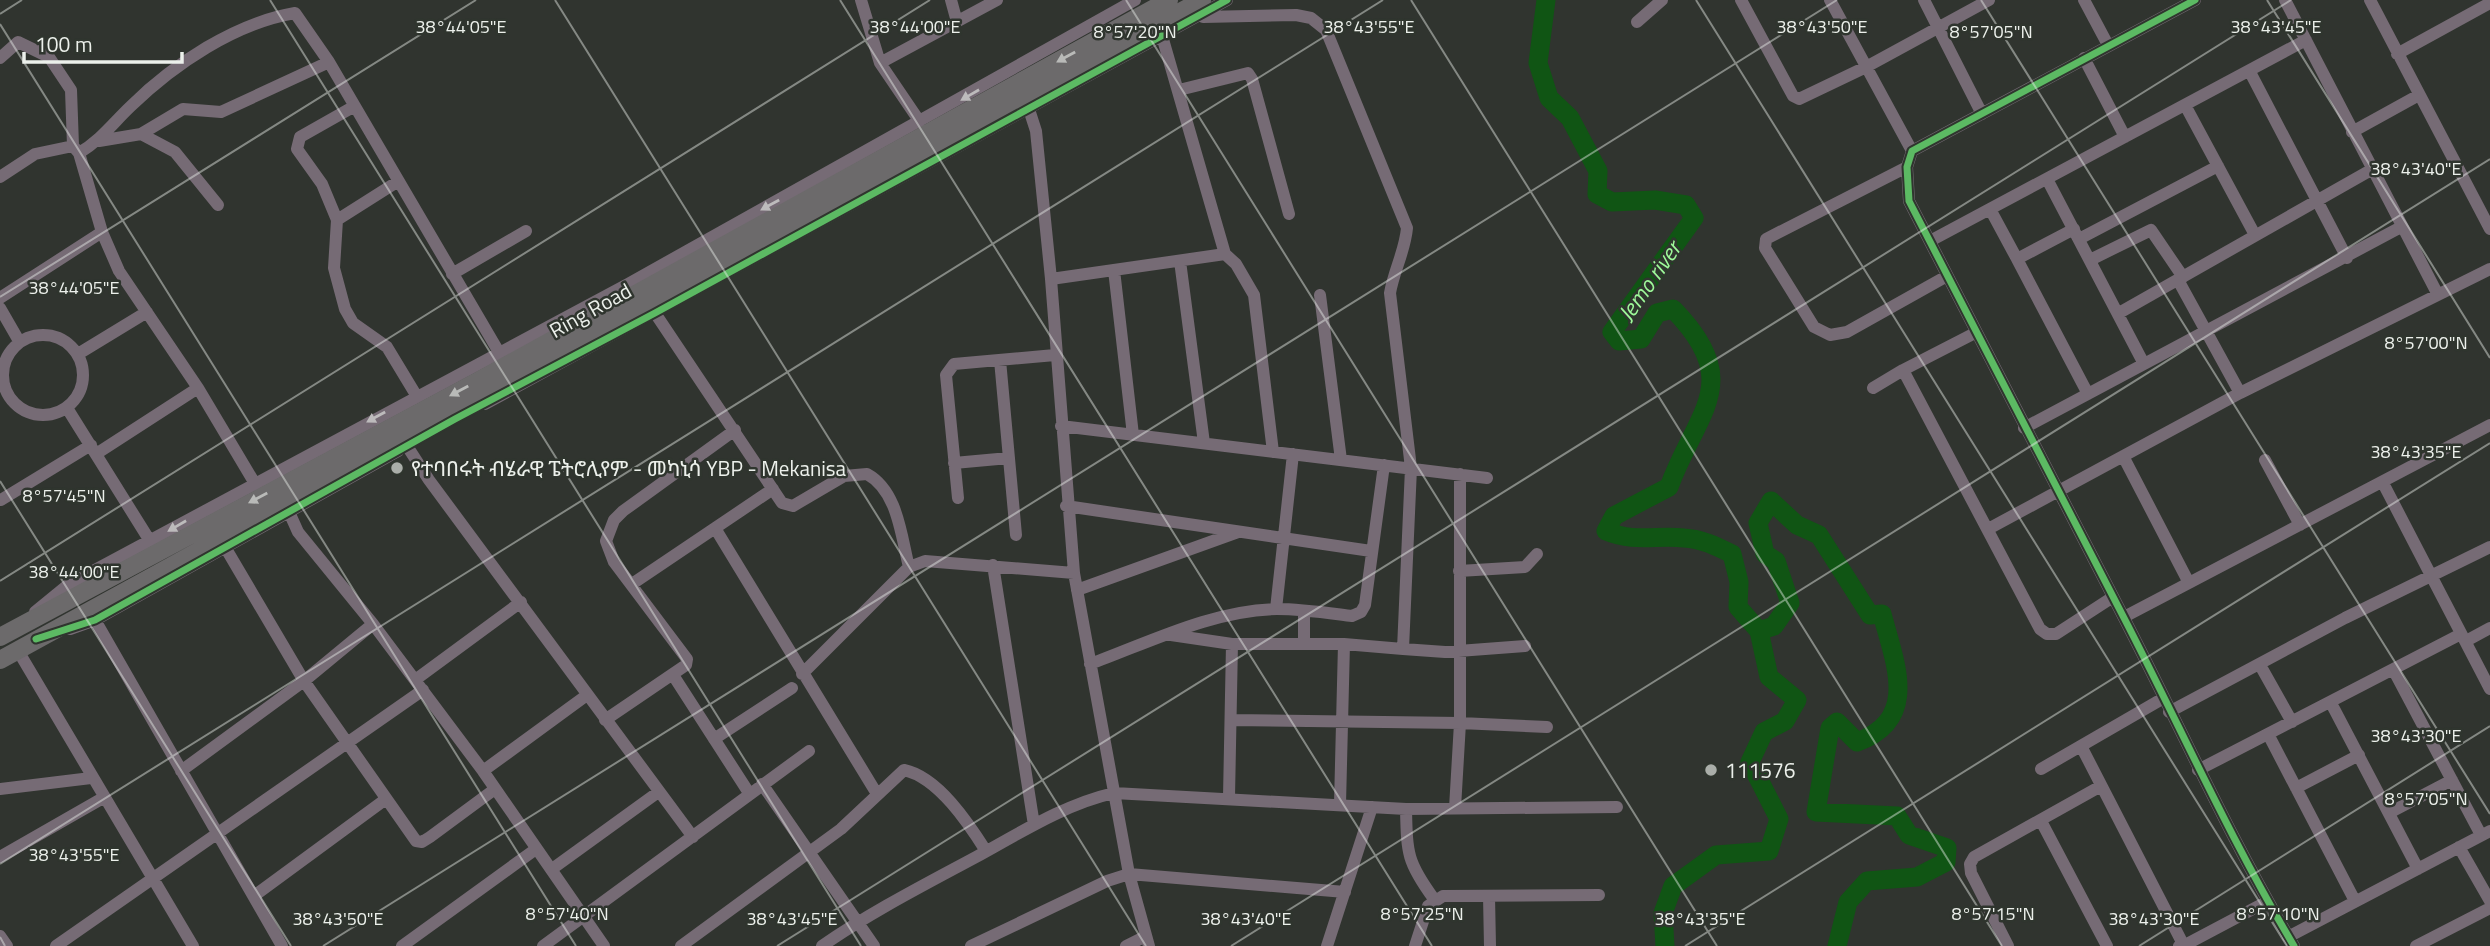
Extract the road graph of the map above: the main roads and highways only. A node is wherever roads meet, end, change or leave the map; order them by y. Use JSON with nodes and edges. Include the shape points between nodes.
{"nodes":[{"id":1,"x":1168,"y":0,"type":"edge"},
{"id":2,"x":1200,"y":9,"type":"edge"},
{"id":3,"x":1020,"y":90,"type":"junction"},
{"id":4,"x":0,"y":637,"type":"edge"},
{"id":5,"x":0,"y":660,"type":"edge"}],
"edges":[{"from":1,"to":3,"type":"highway","name":"Ring Road","one_way":true},
{"from":2,"to":3,"type":"highway","name":"Ring Road"},
{"from":3,"to":4,"type":"highway","name":"Ring Road","one_way":true},
{"from":3,"to":5,"type":"highway","name":"Ring Road"}]}
